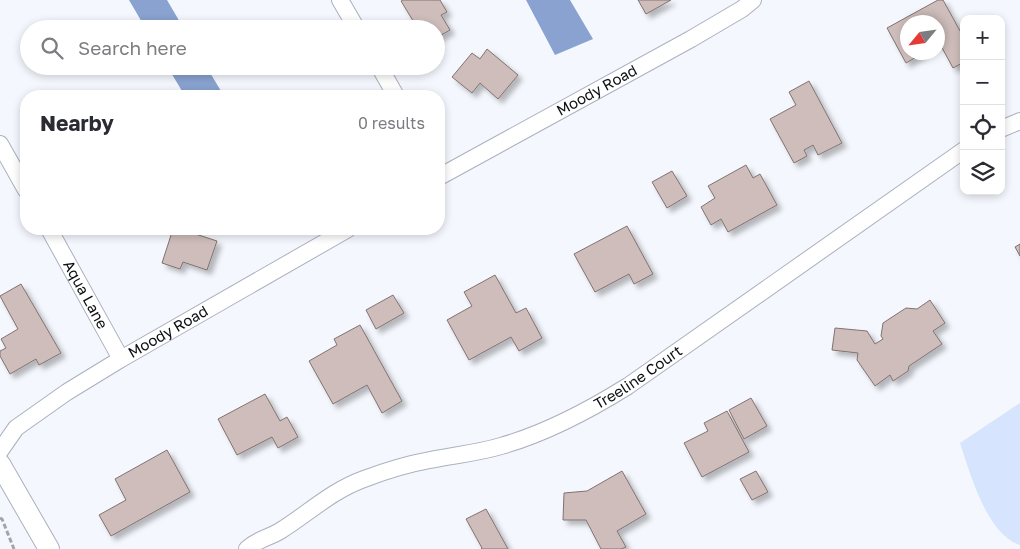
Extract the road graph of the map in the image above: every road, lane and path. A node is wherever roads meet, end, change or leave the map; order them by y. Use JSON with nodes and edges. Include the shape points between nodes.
{"nodes":[{"id":1,"x":340,"y":0,"type":"edge"},
{"id":2,"x":753,"y":0,"type":"edge"},
{"id":3,"x":352,"y":20,"type":"edge"},
{"id":4,"x":384,"y":75,"type":"edge"},
{"id":5,"x":393,"y":90,"type":"edge"},
{"id":6,"x":1020,"y":121,"type":"edge"},
{"id":7,"x":1005,"y":127,"type":"edge"},
{"id":8,"x":0,"y":144,"type":"edge"},
{"id":9,"x":960,"y":153,"type":"edge"},
{"id":10,"x":445,"y":172,"type":"edge"},
{"id":11,"x":20,"y":179,"type":"edge"},
{"id":12,"x":52,"y":235,"type":"edge"},
{"id":13,"x":338,"y":235,"type":"edge"},
{"id":14,"x":121,"y":360,"type":"junction"},
{"id":15,"x":0,"y":451,"type":"edge"},
{"id":16,"x":0,"y":464,"type":"edge"},
{"id":17,"x":0,"y":518,"type":"edge"},
{"id":18,"x":279,"y":532,"type":"junction"},
{"id":19,"x":14,"y":549,"type":"edge"},
{"id":20,"x":49,"y":549,"type":"edge"},
{"id":21,"x":247,"y":549,"type":"edge"},
{"id":22,"x":268,"y":549,"type":"edge"}],
"edges":[{"from":1,"to":3,"type":"street"},
{"from":2,"to":10,"type":"street","name":"Moody Road","via":[[691,39]]},
{"from":4,"to":5,"type":"street"},
{"from":6,"to":7,"type":"street"},
{"from":8,"to":11,"type":"street"},
{"from":9,"to":18,"type":"street","name":"Treeline Court","via":[[595,407],[521,440],[479,452],[408,464],[363,479],[321,501]]},
{"from":12,"to":14,"type":"street","name":"Aqua Lane"},
{"from":13,"to":14,"type":"street","name":"Moody Road"},
{"from":14,"to":15,"type":"street","name":"Moody Road","via":[[16,428]]},
{"from":16,"to":20,"type":"street"},
{"from":17,"to":19,"type":"path"},
{"from":18,"to":21,"type":"street","name":"Treeline Court","via":[[256,540]]},
{"from":18,"to":22,"type":"street","name":"Treeline Court"}]}
